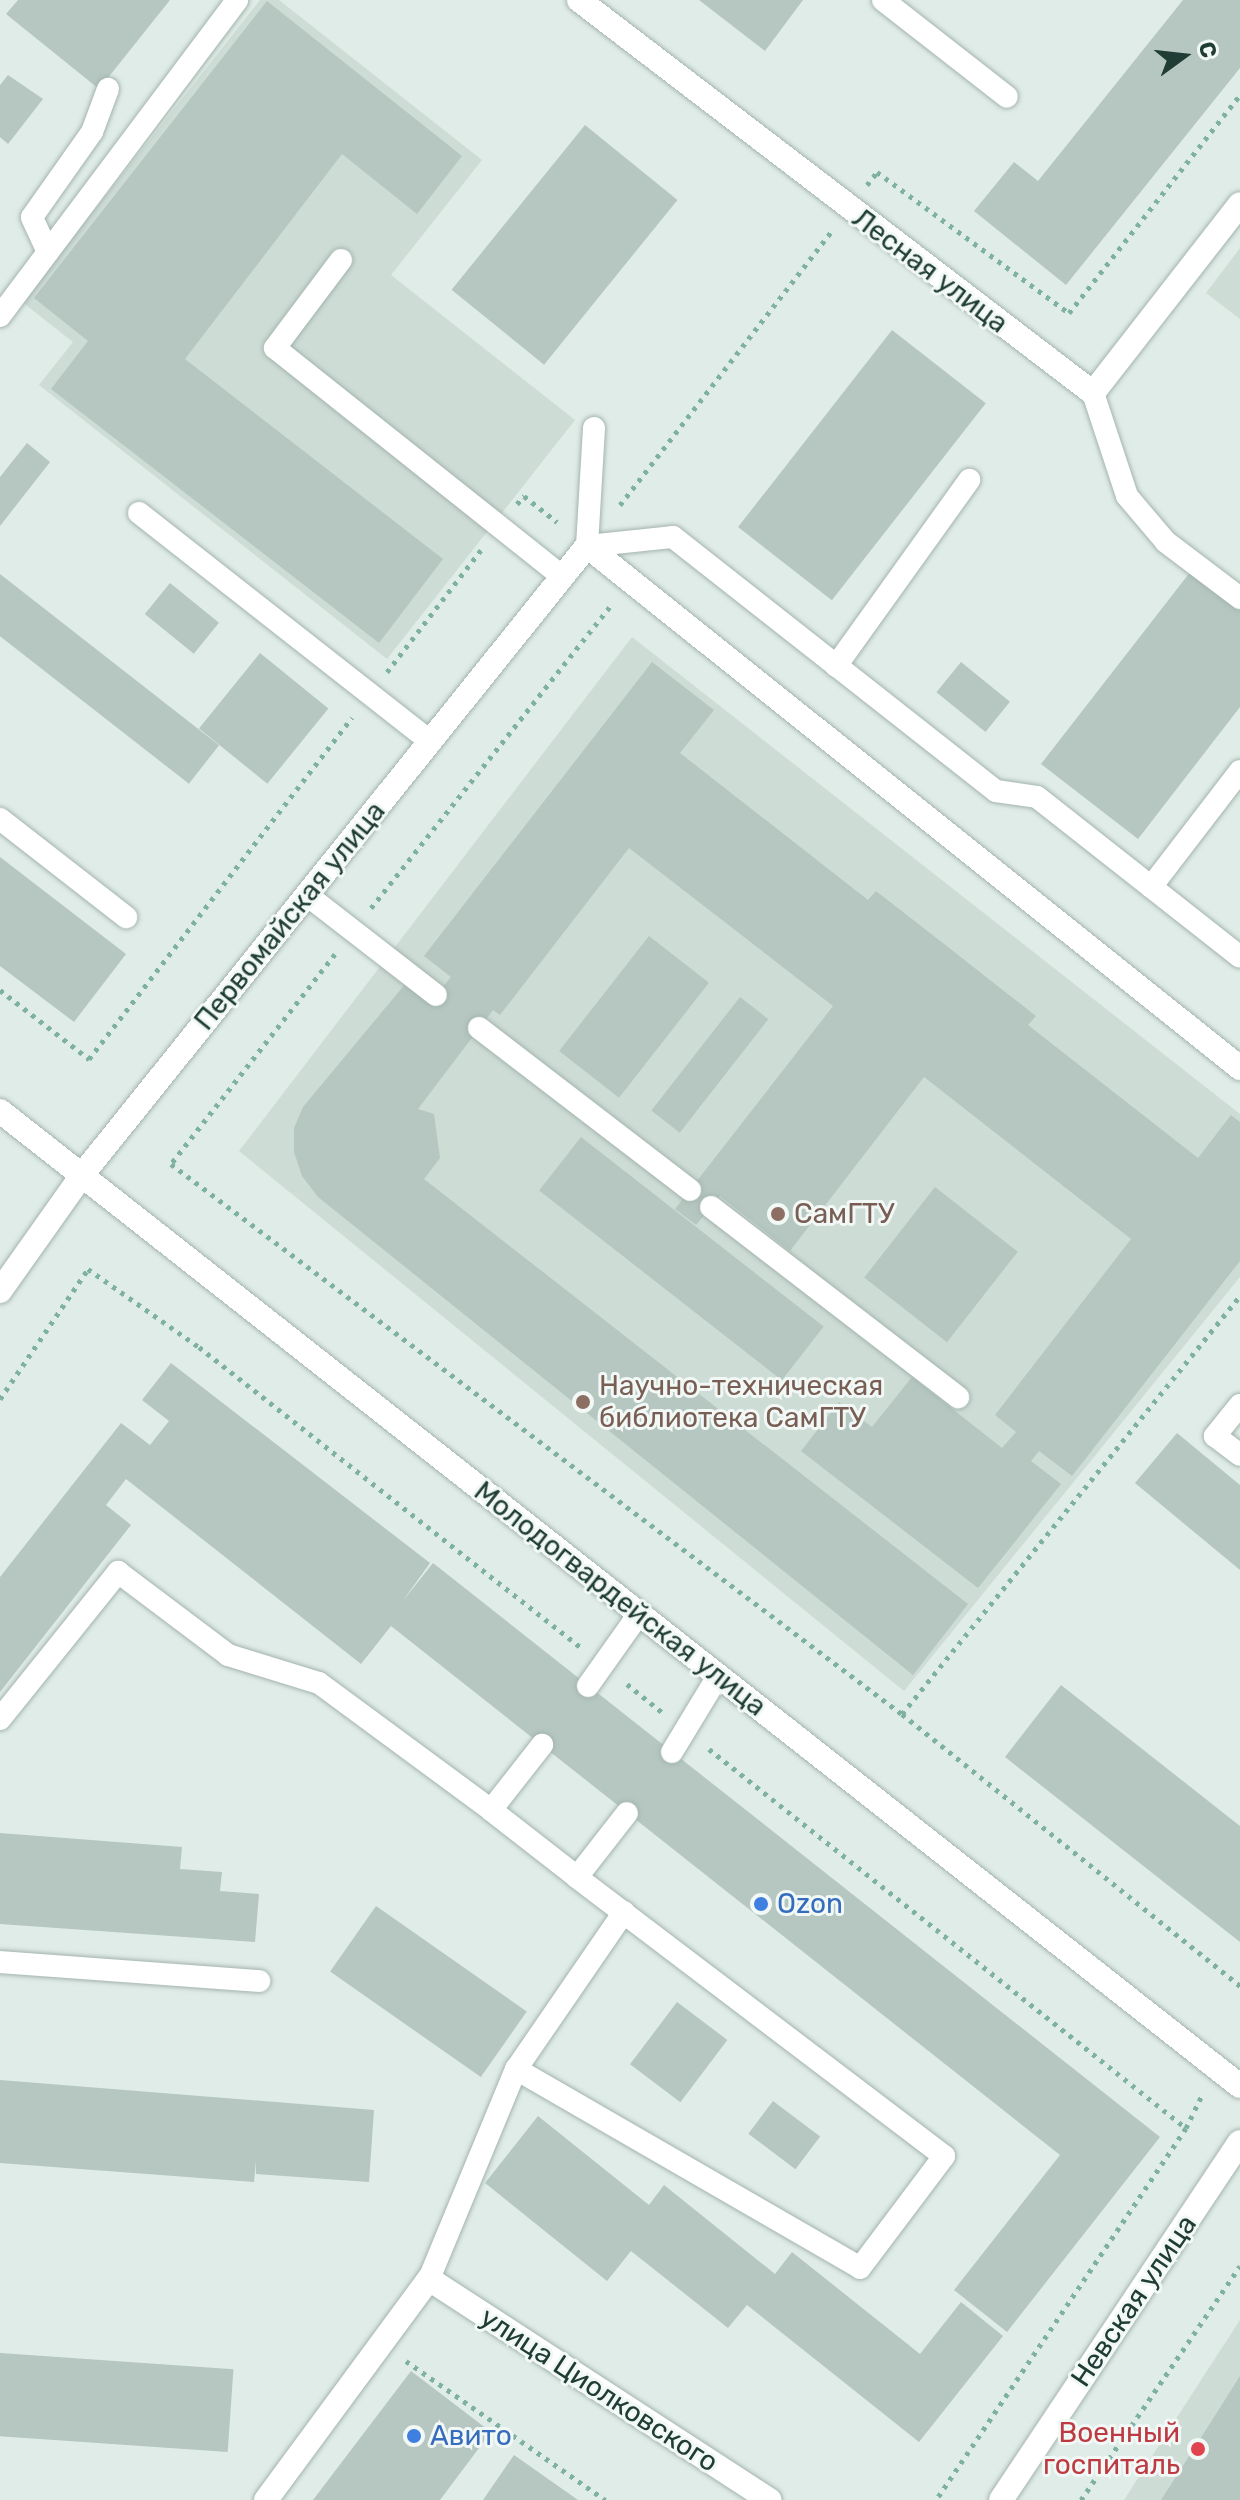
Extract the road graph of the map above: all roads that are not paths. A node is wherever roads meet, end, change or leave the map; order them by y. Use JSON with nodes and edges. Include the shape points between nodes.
{"nodes":[{"id":1,"x":237,"y":0,"type":"edge"},
{"id":2,"x":579,"y":0,"type":"edge"},
{"id":3,"x":883,"y":0,"type":"edge"},
{"id":4,"x":108,"y":89,"type":"dead end"},
{"id":5,"x":1007,"y":97,"type":"dead end"},
{"id":6,"x":1240,"y":204,"type":"edge"},
{"id":7,"x":48,"y":252,"type":"junction"},
{"id":8,"x":341,"y":260,"type":"dead end"},
{"id":9,"x":0,"y":316,"type":"edge"},
{"id":10,"x":1093,"y":393,"type":"junction"},
{"id":11,"x":594,"y":428,"type":"dead end"},
{"id":12,"x":969,"y":480,"type":"dead end"},
{"id":13,"x":139,"y":513,"type":"dead end"},
{"id":14,"x":587,"y":546,"type":"junction"},
{"id":15,"x":563,"y":577,"type":"junction"},
{"id":16,"x":1240,"y":598,"type":"edge"},
{"id":17,"x":836,"y":666,"type":"junction"},
{"id":18,"x":430,"y":741,"type":"junction"},
{"id":19,"x":1240,"y":771,"type":"edge"},
{"id":20,"x":0,"y":819,"type":"edge"},
{"id":21,"x":1151,"y":887,"type":"junction"},
{"id":22,"x":307,"y":895,"type":"junction"},
{"id":23,"x":126,"y":917,"type":"dead end"},
{"id":24,"x":1240,"y":957,"type":"edge"},
{"id":25,"x":436,"y":995,"type":"dead end"},
{"id":26,"x":479,"y":1028,"type":"dead end"},
{"id":27,"x":1240,"y":1068,"type":"edge"},
{"id":28,"x":0,"y":1111,"type":"edge"},
{"id":29,"x":82,"y":1175,"type":"junction"},
{"id":30,"x":690,"y":1190,"type":"dead end"},
{"id":31,"x":711,"y":1207,"type":"dead end"},
{"id":32,"x":0,"y":1291,"type":"edge"},
{"id":33,"x":958,"y":1397,"type":"dead end"},
{"id":34,"x":1240,"y":1405,"type":"edge"},
{"id":35,"x":1240,"y":1455,"type":"edge"},
{"id":36,"x":639,"y":1614,"type":"junction"},
{"id":37,"x":718,"y":1676,"type":"junction"},
{"id":38,"x":588,"y":1686,"type":"dead end"},
{"id":39,"x":0,"y":1719,"type":"edge"},
{"id":40,"x":542,"y":1745,"type":"dead end"},
{"id":41,"x":672,"y":1752,"type":"dead end"},
{"id":42,"x":491,"y":1810,"type":"junction"},
{"id":43,"x":627,"y":1813,"type":"dead end"},
{"id":44,"x":577,"y":1877,"type":"junction"},
{"id":45,"x":624,"y":1912,"type":"junction"},
{"id":46,"x":0,"y":1962,"type":"edge"},
{"id":47,"x":259,"y":1981,"type":"dead end"},
{"id":48,"x":516,"y":2069,"type":"junction"},
{"id":49,"x":1240,"y":2086,"type":"edge"},
{"id":50,"x":1240,"y":2142,"type":"edge"},
{"id":51,"x":429,"y":2279,"type":"junction"},
{"id":52,"x":266,"y":2500,"type":"edge"},
{"id":53,"x":769,"y":2500,"type":"edge"},
{"id":54,"x":1001,"y":2500,"type":"edge"}],
"edges":[{"from":1,"to":7,"type":"lane"},
{"from":2,"to":10,"type":"street","name":"Лесная улица"},
{"from":3,"to":5,"type":"lane"},
{"from":4,"to":7,"type":"lane","via":[[92,132],[32,217]]},
{"from":6,"to":10,"type":"street"},
{"from":7,"to":9,"type":"lane"},
{"from":8,"to":15,"type":"lane","via":[[275,348]]},
{"from":10,"to":16,"type":"lane","via":[[1127,496],[1166,542]]},
{"from":11,"to":14,"type":"lane"},
{"from":12,"to":17,"type":"lane"},
{"from":13,"to":18,"type":"lane"},
{"from":14,"to":15,"type":"street","name":"Первомайская улица"},
{"from":14,"to":17,"type":"lane","via":[[673,537]]},
{"from":14,"to":27,"type":"street"},
{"from":15,"to":18,"type":"street","name":"Первомайская улица"},
{"from":17,"to":21,"type":"lane","via":[[996,791],[1037,797]]},
{"from":18,"to":22,"type":"street","name":"Первомайская улица"},
{"from":19,"to":21,"type":"lane"},
{"from":20,"to":23,"type":"lane"},
{"from":21,"to":24,"type":"lane"},
{"from":22,"to":25,"type":"lane"},
{"from":22,"to":29,"type":"street","name":"Первомайская улица"},
{"from":26,"to":30,"type":"lane"},
{"from":28,"to":29,"type":"street","name":"Молодогвардейская улица"},
{"from":29,"to":32,"type":"street","name":"Первомайская улица"},
{"from":29,"to":36,"type":"street","name":"Молодогвардейская улица"},
{"from":31,"to":33,"type":"lane"},
{"from":34,"to":35,"type":"lane","via":[[1215,1436]]},
{"from":36,"to":37,"type":"street","name":"Молодогвардейская улица"},
{"from":36,"to":38,"type":"lane"},
{"from":37,"to":41,"type":"lane"},
{"from":37,"to":49,"type":"street","name":"Молодогвардейская улица"},
{"from":39,"to":42,"type":"lane","via":[[118,1572],[228,1655],[319,1683]]},
{"from":40,"to":42,"type":"lane"},
{"from":42,"to":44,"type":"lane"},
{"from":43,"to":44,"type":"lane"},
{"from":44,"to":45,"type":"lane"},
{"from":45,"to":48,"type":"lane"},
{"from":45,"to":48,"type":"lane","via":[[944,2156],[860,2268]]},
{"from":46,"to":47,"type":"lane"},
{"from":48,"to":51,"type":"lane"},
{"from":50,"to":54,"type":"street","name":"Невская улица"},
{"from":51,"to":52,"type":"street"},
{"from":51,"to":53,"type":"street","name":"улица Циолковского"}]}
